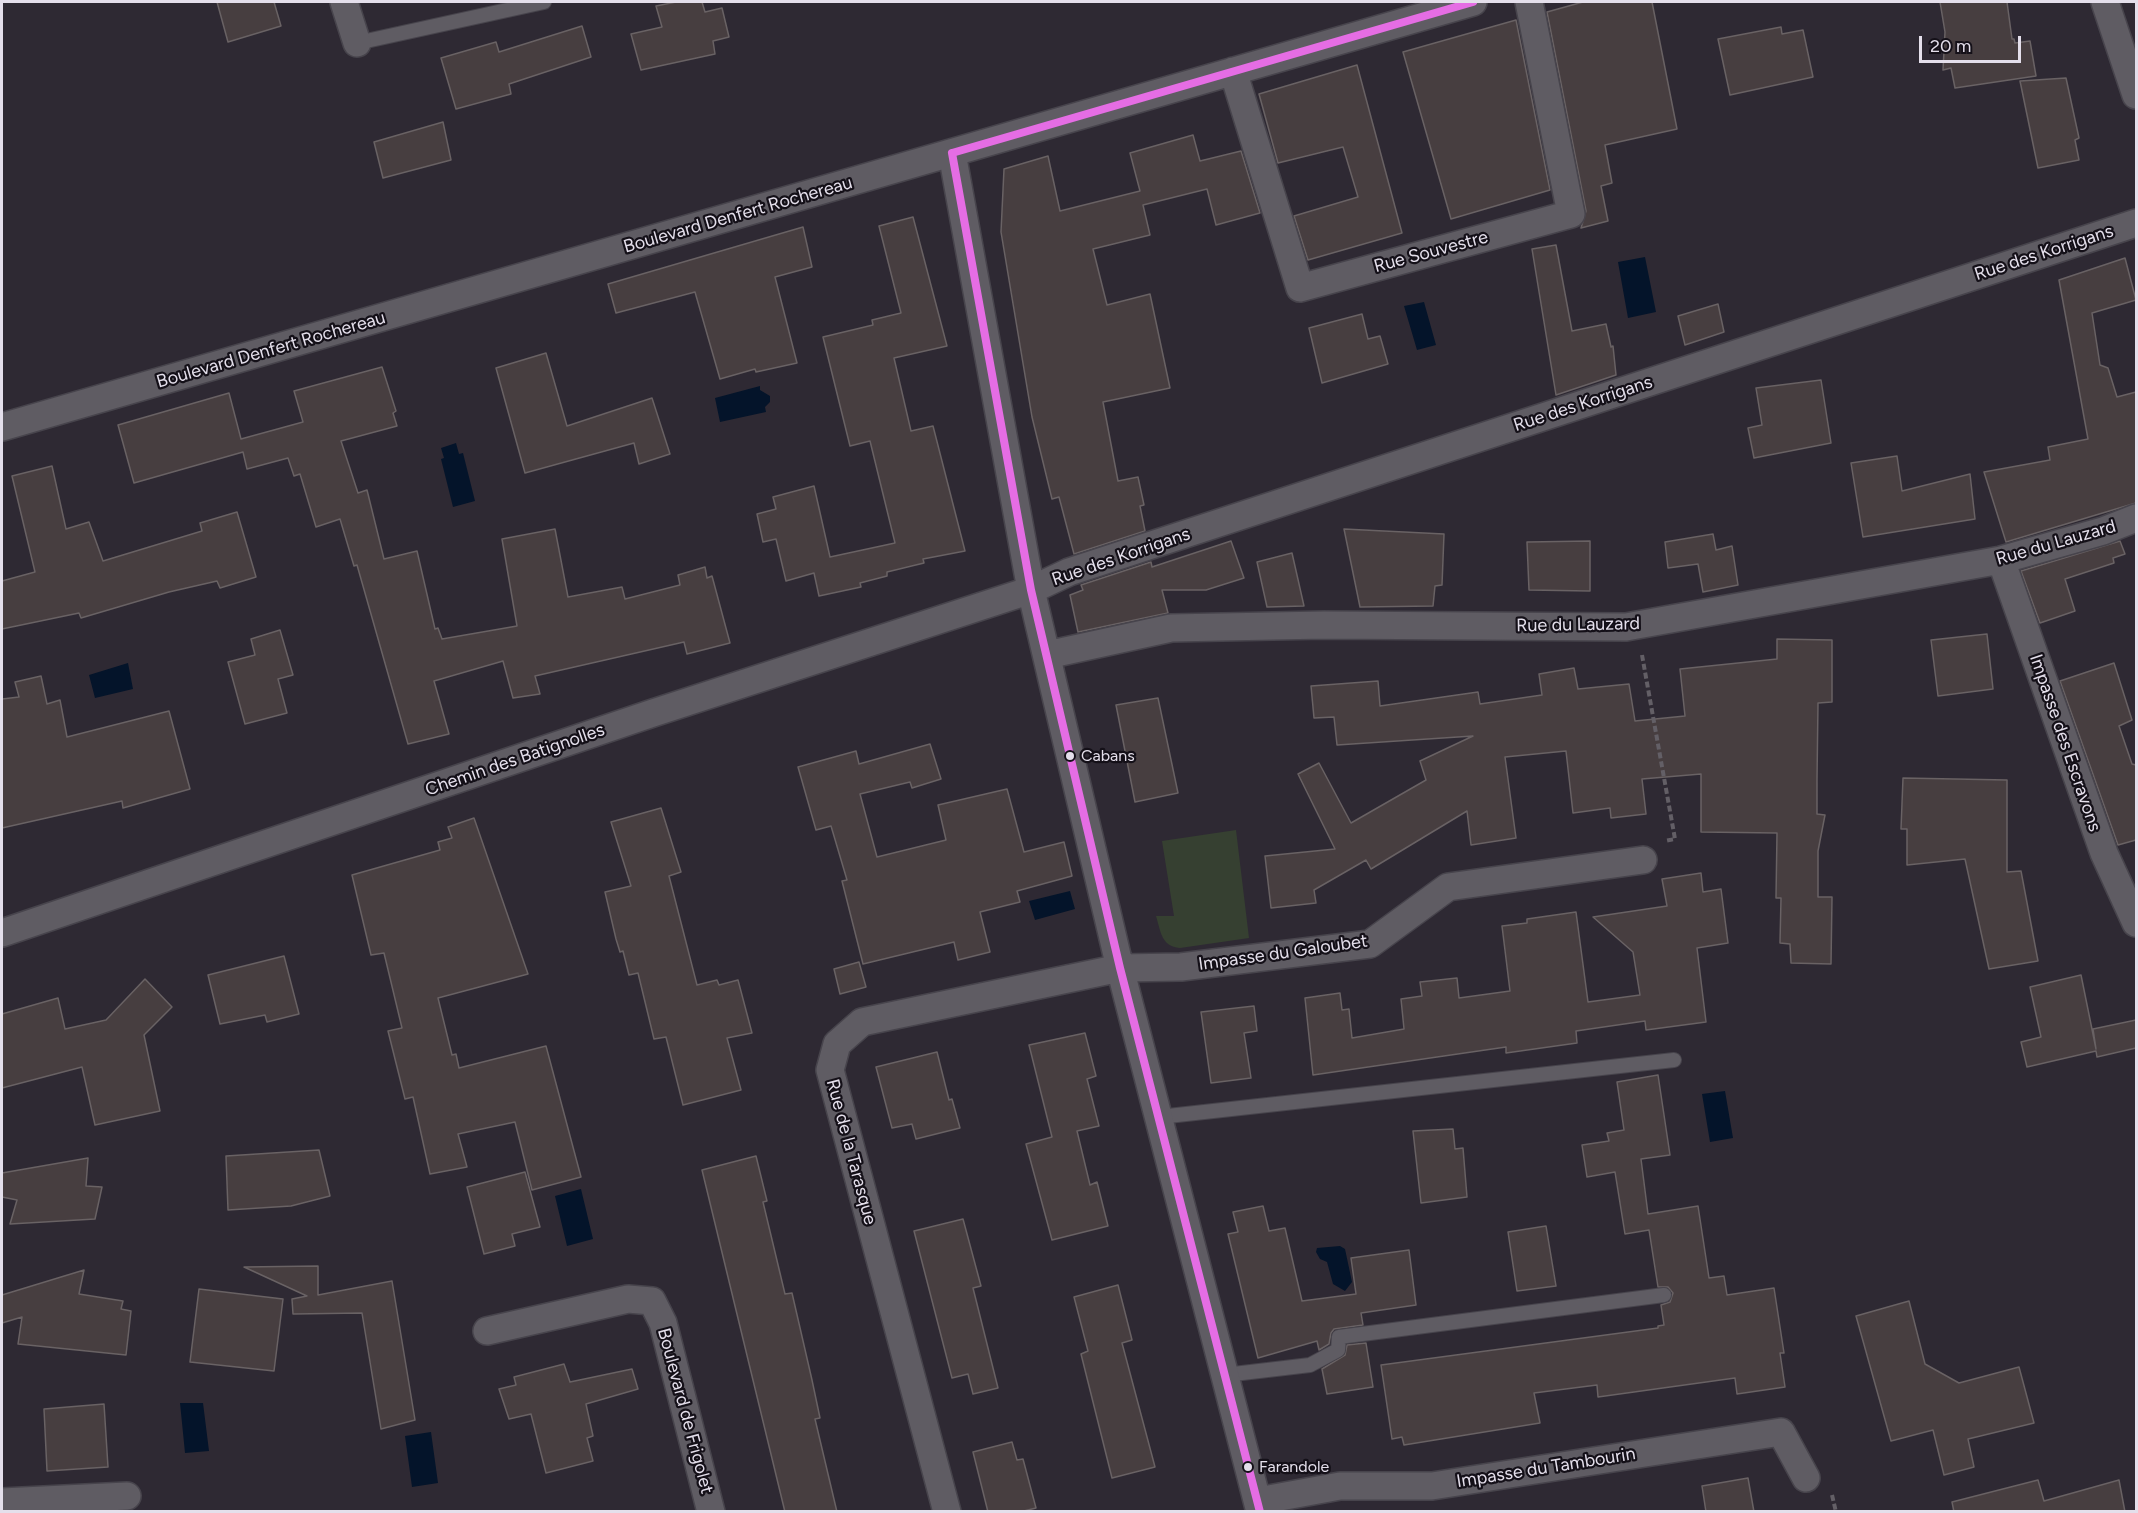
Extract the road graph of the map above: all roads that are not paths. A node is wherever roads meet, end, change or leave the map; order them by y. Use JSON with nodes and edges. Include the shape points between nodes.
{"nodes":[{"id":1,"x":345,"y":2,"type":"edge"},
{"id":2,"x":544,"y":2,"type":"edge"},
{"id":3,"x":1473,"y":2,"type":"edge"},
{"id":4,"x":1529,"y":2,"type":"edge"},
{"id":5,"x":2105,"y":2,"type":"edge"},
{"id":6,"x":357,"y":44,"type":"joint"},
{"id":7,"x":1233,"y":71,"type":"junction"},
{"id":8,"x":2136,"y":95,"type":"edge"},
{"id":9,"x":952,"y":153,"type":"junction"},
{"id":10,"x":2136,"y":223,"type":"edge"},
{"id":11,"x":2,"y":427,"type":"edge"},
{"id":12,"x":2136,"y":518,"type":"edge"},
{"id":13,"x":2001,"y":560,"type":"junction"},
{"id":14,"x":1031,"y":590,"type":"junction"},
{"id":15,"x":1047,"y":655,"type":"junction"},
{"id":16,"x":1643,"y":860,"type":"road end"},
{"id":17,"x":2136,"y":923,"type":"edge"},
{"id":18,"x":2,"y":933,"type":"edge"},
{"id":19,"x":1120,"y":968,"type":"junction"},
{"id":20,"x":1674,"y":1060,"type":"dead end"},
{"id":21,"x":1159,"y":1118,"type":"junction"},
{"id":22,"x":1664,"y":1295,"type":"dead end"},
{"id":23,"x":487,"y":1331,"type":"dead end"},
{"id":24,"x":1225,"y":1375,"type":"junction"},
{"id":25,"x":1806,"y":1478,"type":"dead end"},
{"id":26,"x":127,"y":1496,"type":"dead end"},
{"id":27,"x":2,"y":1502,"type":"edge"},
{"id":28,"x":1259,"y":1506,"type":"edge"},
{"id":29,"x":711,"y":1512,"type":"edge"},
{"id":30,"x":947,"y":1512,"type":"edge"}],
"edges":[{"from":1,"to":6,"type":"street"},
{"from":2,"to":6,"type":"lane"},
{"from":3,"to":7,"type":"street","name":"Boulevard Denfert Rochereau"},
{"from":4,"to":7,"type":"street","name":"Rue Souvestre","via":[[1571,214],[1300,288]]},
{"from":5,"to":8,"type":"street"},
{"from":7,"to":9,"type":"street","name":"Boulevard Denfert Rochereau"},
{"from":9,"to":11,"type":"street","name":"Boulevard Denfert Rochereau"},
{"from":9,"to":14,"type":"street"},
{"from":10,"to":14,"type":"street","name":"Rue des Korrigans","via":[[1070,572]]},
{"from":12,"to":13,"type":"street","name":"Rue du Lauzard"},
{"from":13,"to":15,"type":"street","name":"Rue du Lauzard","via":[[1626,627],[1171,628]]},
{"from":13,"to":17,"type":"street","name":"Impasse des Escravons","via":[[2104,853]]},
{"from":14,"to":15,"type":"street"},
{"from":14,"to":18,"type":"street","name":"Chemin des Batignolles"},
{"from":15,"to":19,"type":"street"},
{"from":16,"to":19,"type":"street","name":"Impasse du Galoubet","via":[[1448,887],[1370,944],[1181,967]]},
{"from":19,"to":21,"type":"street"},
{"from":19,"to":30,"type":"street","name":"Rue de la Tarasque","via":[[862,1022],[837,1044],[830,1070]]},
{"from":20,"to":21,"type":"lane"},
{"from":21,"to":24,"type":"street"},
{"from":22,"to":24,"type":"lane","via":[[1339,1338],[1338,1350],[1311,1365]]},
{"from":23,"to":29,"type":"street","name":"Boulevard de Frigolet","via":[[628,1299],[652,1301],[663,1323]]},
{"from":24,"to":28,"type":"street"},
{"from":25,"to":28,"type":"street","name":"Impasse du Tambourin","via":[[1781,1432],[1432,1486],[1340,1486]]},
{"from":26,"to":27,"type":"street"}]}
